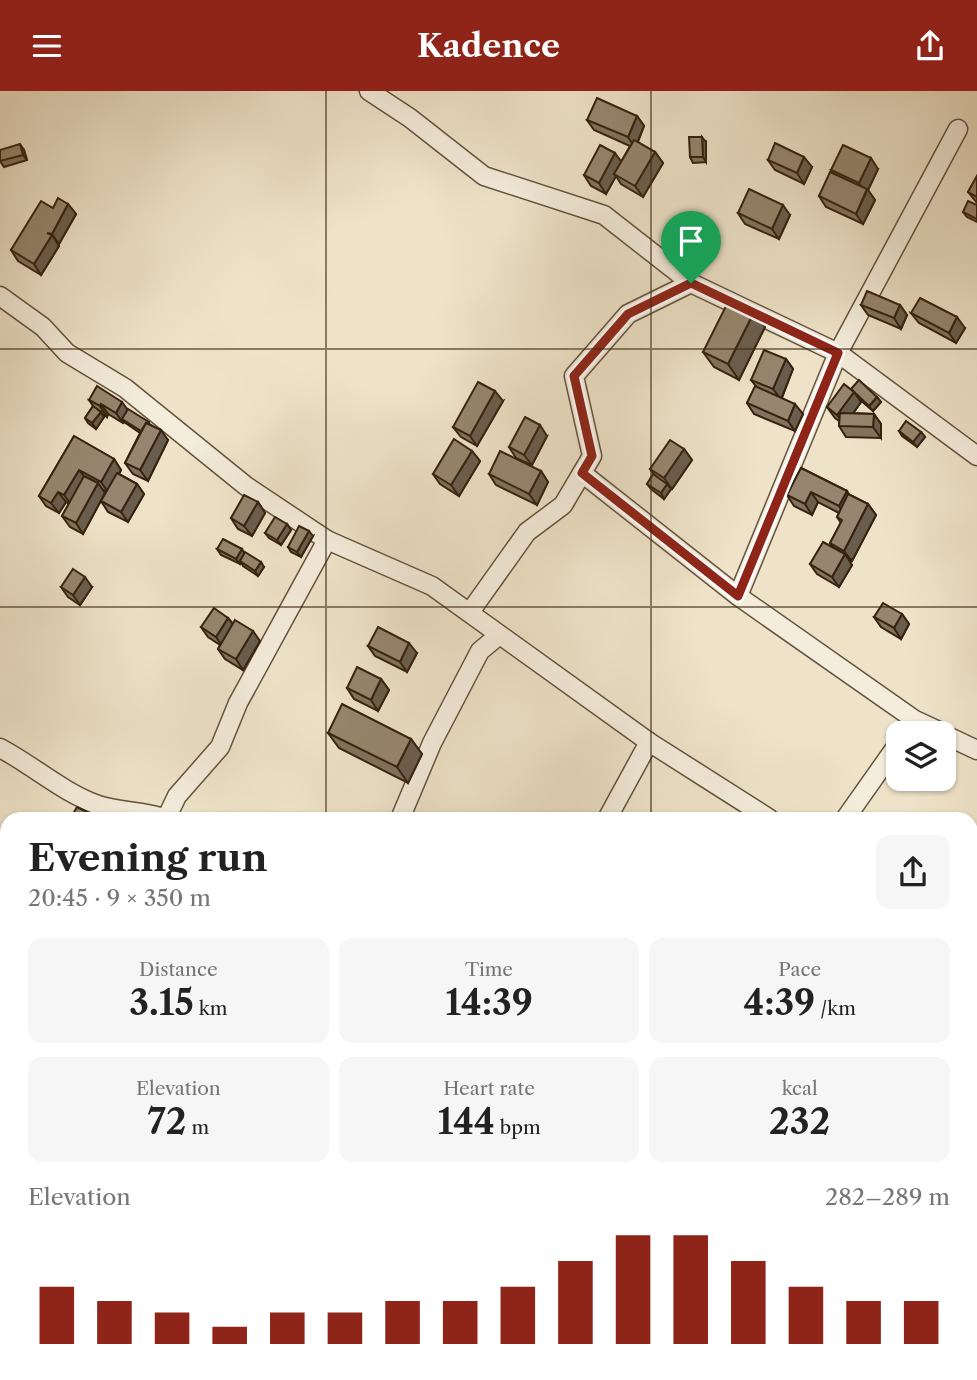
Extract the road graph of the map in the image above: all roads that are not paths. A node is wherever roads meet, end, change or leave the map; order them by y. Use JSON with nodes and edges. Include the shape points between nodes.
{"nodes":[{"id":1,"x":369,"y":91,"type":"edge"},
{"id":2,"x":958,"y":129,"type":"dead end"},
{"id":3,"x":691,"y":283,"type":"junction"},
{"id":4,"x":0,"y":296,"type":"edge"},
{"id":5,"x":838,"y":353,"type":"junction"},
{"id":6,"x":977,"y":456,"type":"edge"},
{"id":7,"x":582,"y":473,"type":"junction"},
{"id":8,"x":327,"y":540,"type":"junction"},
{"id":9,"x":738,"y":596,"type":"junction"},
{"id":10,"x":470,"y":612,"type":"junction"},
{"id":11,"x":498,"y":636,"type":"junction"},
{"id":12,"x":902,"y":721,"type":"edge"},
{"id":13,"x":956,"y":740,"type":"edge"},
{"id":14,"x":649,"y":742,"type":"junction"},
{"id":15,"x":0,"y":748,"type":"edge"},
{"id":16,"x":977,"y":750,"type":"edge"},
{"id":17,"x":886,"y":761,"type":"edge"},
{"id":18,"x":130,"y":812,"type":"edge"},
{"id":19,"x":169,"y":812,"type":"edge"},
{"id":20,"x":403,"y":812,"type":"edge"},
{"id":21,"x":611,"y":812,"type":"edge"},
{"id":22,"x":759,"y":812,"type":"edge"},
{"id":23,"x":850,"y":812,"type":"edge"}],
"edges":[{"from":1,"to":3,"type":"street","via":[[484,176],[604,215]]},
{"from":2,"to":5,"type":"street"},
{"from":3,"to":5,"type":"street"},
{"from":3,"to":7,"type":"street","via":[[628,314],[574,376],[592,456]]},
{"from":4,"to":8,"type":"street","via":[[43,327],[67,353],[125,388],[246,485]]},
{"from":5,"to":6,"type":"street"},
{"from":5,"to":9,"type":"street"},
{"from":7,"to":9,"type":"street"},
{"from":7,"to":10,"type":"street","via":[[563,505],[527,532]]},
{"from":8,"to":10,"type":"street","via":[[432,586]]},
{"from":8,"to":19,"type":"street","via":[[238,703],[220,747],[177,796]]},
{"from":9,"to":12,"type":"street"},
{"from":10,"to":11,"type":"street"},
{"from":11,"to":14,"type":"street"},
{"from":11,"to":20,"type":"street","via":[[480,651],[432,743]]},
{"from":13,"to":16,"type":"street"},
{"from":14,"to":21,"type":"street"},
{"from":14,"to":22,"type":"street"},
{"from":15,"to":18,"type":"street","via":[[64,789],[100,806]]},
{"from":17,"to":23,"type":"street"}]}
